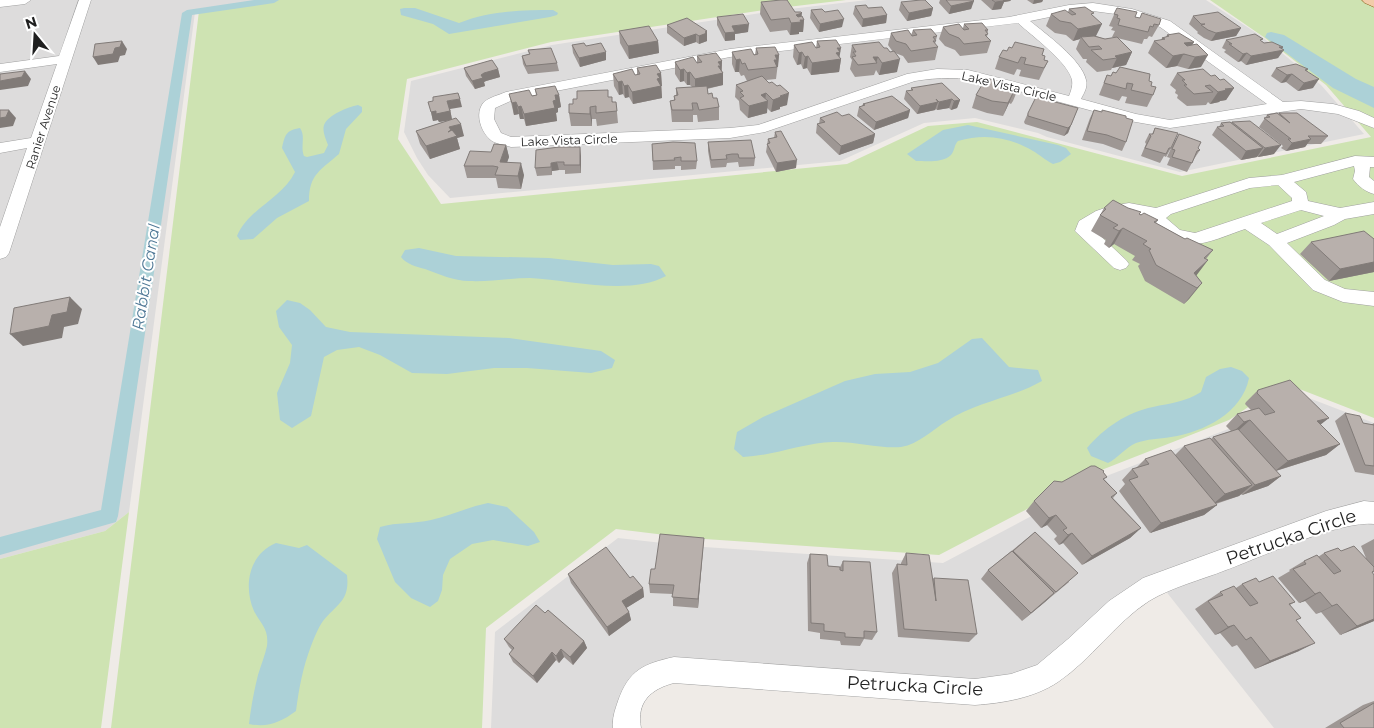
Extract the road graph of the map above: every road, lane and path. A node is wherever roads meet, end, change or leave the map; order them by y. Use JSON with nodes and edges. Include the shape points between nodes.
{"nodes":[{"id":1,"x":25,"y":0,"type":"edge"},
{"id":2,"x":85,"y":0,"type":"edge"},
{"id":3,"x":1370,"y":0,"type":"edge"},
{"id":4,"x":1374,"y":2,"type":"edge"},
{"id":5,"x":0,"y":3,"type":"edge"},
{"id":6,"x":1021,"y":19,"type":"junction"},
{"id":7,"x":66,"y":59,"type":"junction"},
{"id":8,"x":0,"y":68,"type":"edge"},
{"id":9,"x":1073,"y":101,"type":"junction"},
{"id":10,"x":1279,"y":106,"type":"junction"},
{"id":11,"x":1374,"y":124,"type":"edge"},
{"id":12,"x":38,"y":142,"type":"junction"},
{"id":13,"x":0,"y":148,"type":"edge"},
{"id":14,"x":1367,"y":162,"type":"edge"},
{"id":15,"x":1282,"y":180,"type":"junction"},
{"id":16,"x":1374,"y":189,"type":"edge"},
{"id":17,"x":1300,"y":204,"type":"junction"},
{"id":18,"x":1374,"y":208,"type":"edge"},
{"id":19,"x":1158,"y":214,"type":"junction"},
{"id":20,"x":1340,"y":214,"type":"junction"},
{"id":21,"x":1247,"y":222,"type":"junction"},
{"id":22,"x":1275,"y":241,"type":"junction"},
{"id":23,"x":0,"y":253,"type":"edge"},
{"id":24,"x":1120,"y":264,"type":"dead end"},
{"id":25,"x":1374,"y":298,"type":"edge"},
{"id":26,"x":1374,"y":513,"type":"edge"},
{"id":27,"x":627,"y":728,"type":"edge"}],
"edges":[{"from":1,"to":5,"type":"street"},
{"from":2,"to":7,"type":"street","name":"Ranier Avenue"},
{"from":3,"to":4,"type":"main road"},
{"from":6,"to":9,"type":"street","via":[[1078,77],[1080,85]]},
{"from":6,"to":9,"type":"street","name":"Lake Vista Circle","via":[[707,57],[511,95],[489,106],[486,115],[492,132],[511,142],[744,132],[912,77],[937,73],[981,77]]},
{"from":6,"to":10,"type":"street","name":"Lake Vista Circle","via":[[1092,7],[1154,19]]},
{"from":7,"to":8,"type":"street"},
{"from":7,"to":12,"type":"street","name":"Ranier Avenue"},
{"from":9,"to":10,"type":"street","name":"Lake Vista Circle","via":[[1170,124]]},
{"from":10,"to":11,"type":"street","name":"Lake Vista Circle","via":[[1321,106]]},
{"from":12,"to":13,"type":"street"},
{"from":12,"to":23,"type":"street","name":"Ranier Avenue"},
{"from":14,"to":15,"type":"street","via":[[1348,162]]},
{"from":14,"to":16,"type":"street","via":[[1361,179]]},
{"from":15,"to":17,"type":"street","via":[[1300,196]]},
{"from":15,"to":19,"type":"street","via":[[1249,183]]},
{"from":17,"to":20,"type":"street"},
{"from":17,"to":21,"type":"street"},
{"from":18,"to":20,"type":"street"},
{"from":19,"to":21,"type":"street","via":[[1166,229],[1188,239]]},
{"from":19,"to":24,"type":"street","via":[[1145,209],[1116,210],[1084,224],[1084,231]]},
{"from":20,"to":22,"type":"street"},
{"from":21,"to":22,"type":"street"},
{"from":22,"to":25,"type":"street","via":[[1319,285],[1343,295]]},
{"from":26,"to":27,"type":"street","name":"Petrucka Circle","via":[[1364,512],[1326,522],[1152,586],[1115,611],[1047,673],[1011,688],[975,692],[674,670],[651,675],[634,690],[625,722]]}]}
